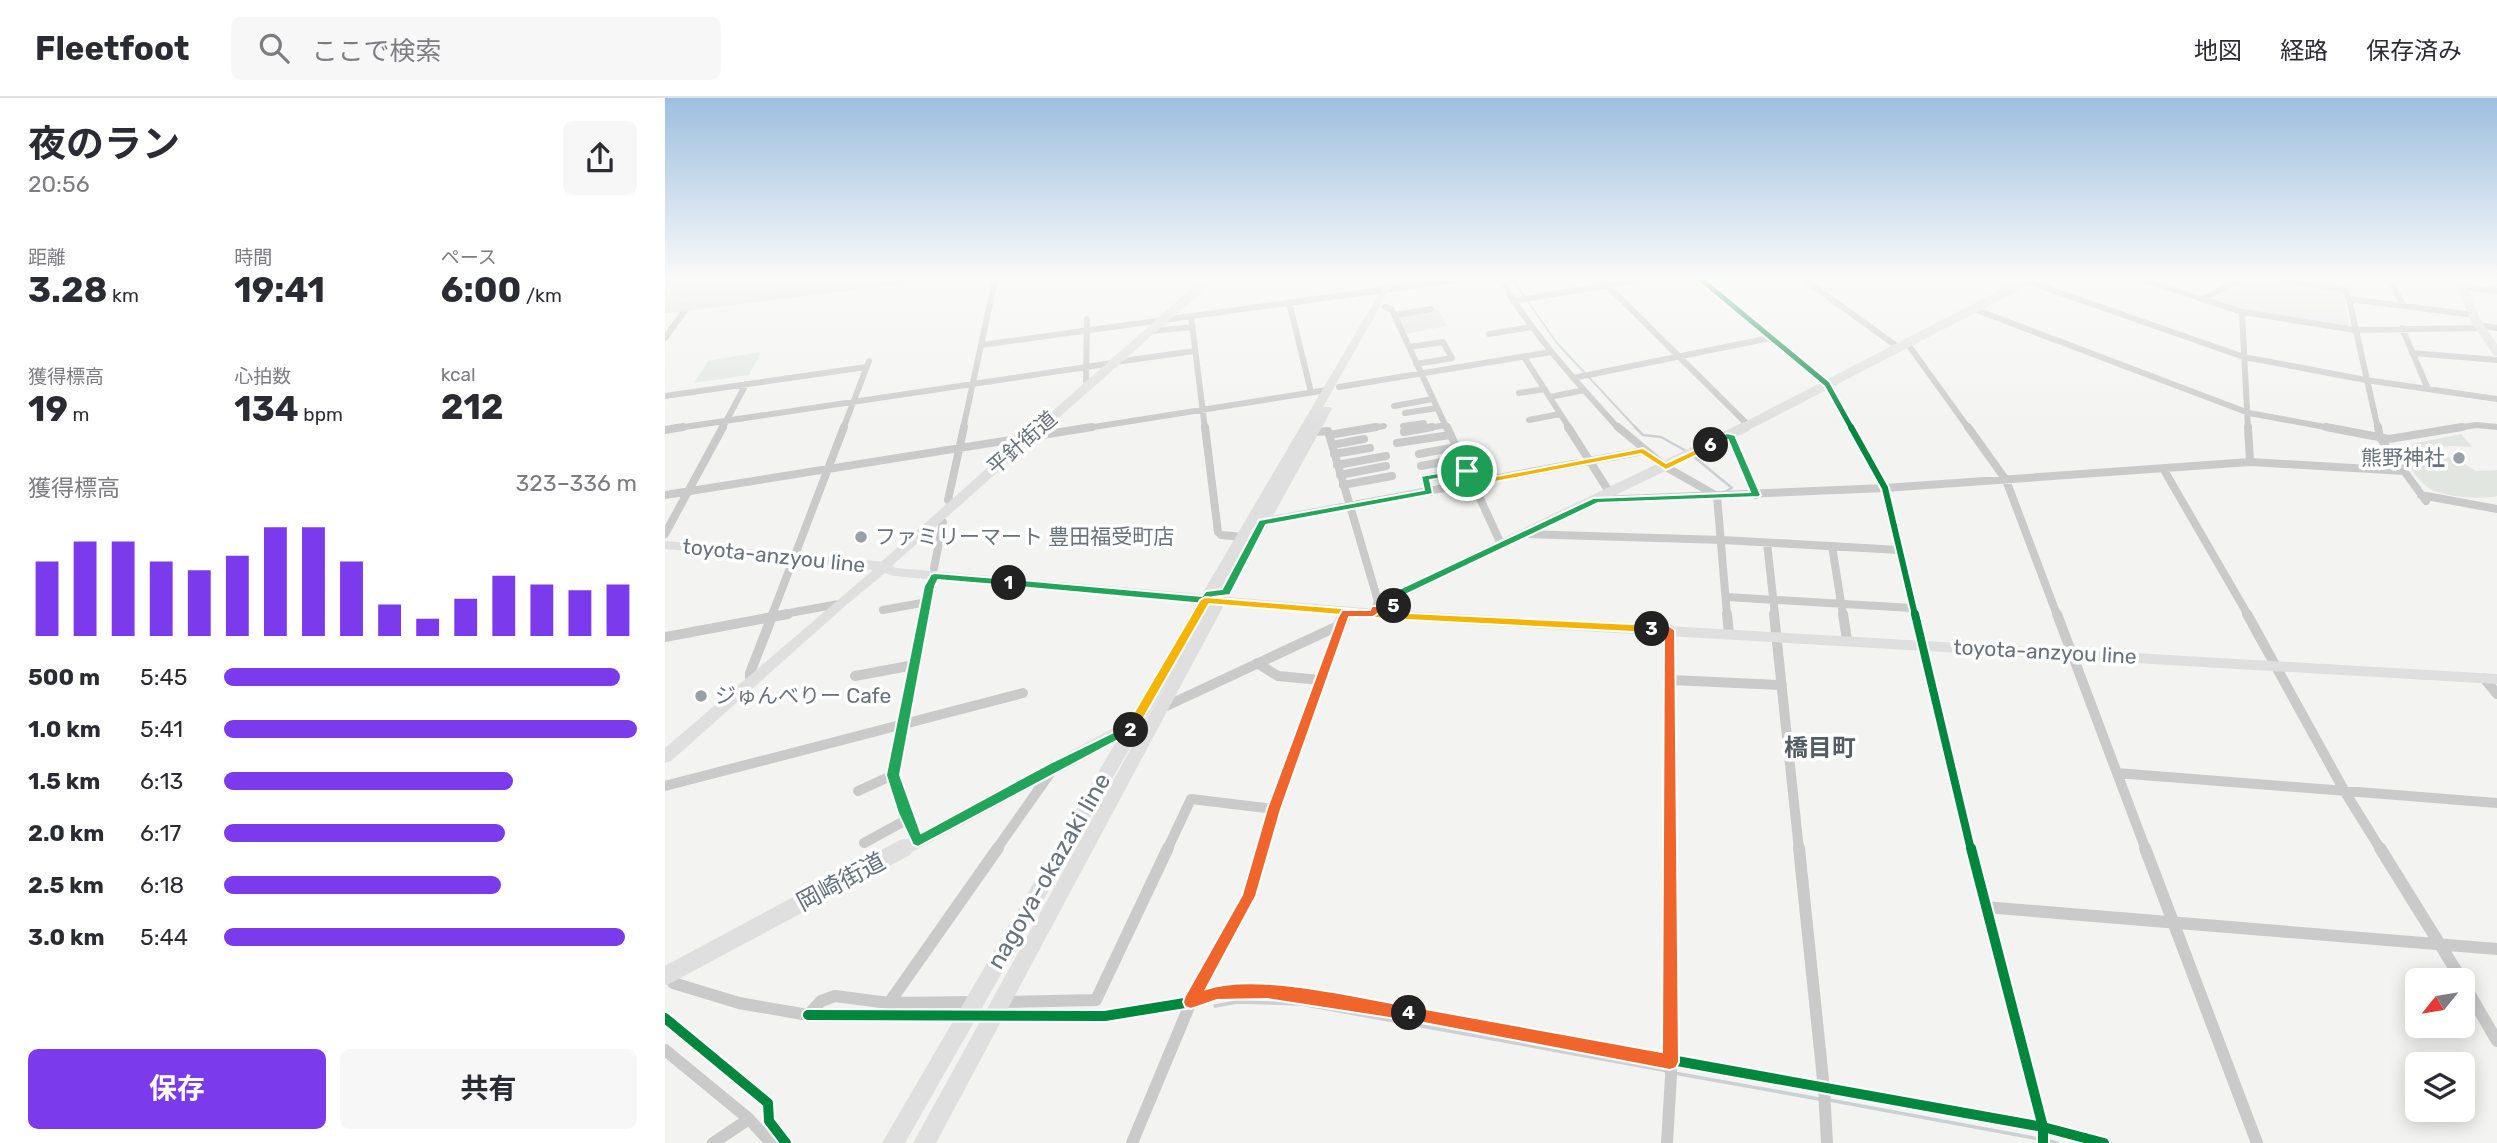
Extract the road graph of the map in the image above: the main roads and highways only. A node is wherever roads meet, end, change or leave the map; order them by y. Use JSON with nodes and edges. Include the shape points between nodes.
{"nodes":[{"id":1,"x":1368,"y":329,"type":"edge"},
{"id":2,"x":1377,"y":329,"type":"edge"},
{"id":3,"x":1333,"y":389,"type":"junction"},
{"id":4,"x":665,"y":545,"type":"edge"},
{"id":5,"x":883,"y":567,"type":"junction"},
{"id":6,"x":1215,"y":597,"type":"junction"},
{"id":7,"x":1383,"y":612,"type":"junction"},
{"id":8,"x":2491,"y":678,"type":"edge"},
{"id":9,"x":665,"y":757,"type":"edge"},
{"id":10,"x":893,"y":1143,"type":"edge"},
{"id":11,"x":925,"y":1143,"type":"edge"}],
"edges":[{"from":1,"to":3,"type":"main road","name":"nagoya-okazaki line"},
{"from":2,"to":3,"type":"main road","name":"nagoya-okazaki line"},
{"from":3,"to":6,"type":"main road","name":"nagoya-okazaki line","via":[[1243,537]]},
{"from":3,"to":6,"type":"main road","name":"nagoya-okazaki line","via":[[1322,434]]},
{"from":4,"to":5,"type":"main road","name":"toyota-anzyou line"},
{"from":5,"to":6,"type":"main road","via":[[894,572]]},
{"from":5,"to":9,"type":"main road"},
{"from":6,"to":7,"type":"main road","name":"toyota-anzyou line"},
{"from":6,"to":7,"type":"main road","name":"toyota-anzyou line","via":[[1343,619]]},
{"from":6,"to":10,"type":"main road","name":"nagoya-okazaki line","via":[[1129,733]]},
{"from":6,"to":11,"type":"main road","name":"nagoya-okazaki line","via":[[1002,1009]]},
{"from":7,"to":8,"type":"main road","name":"toyota-anzyou line"}]}
